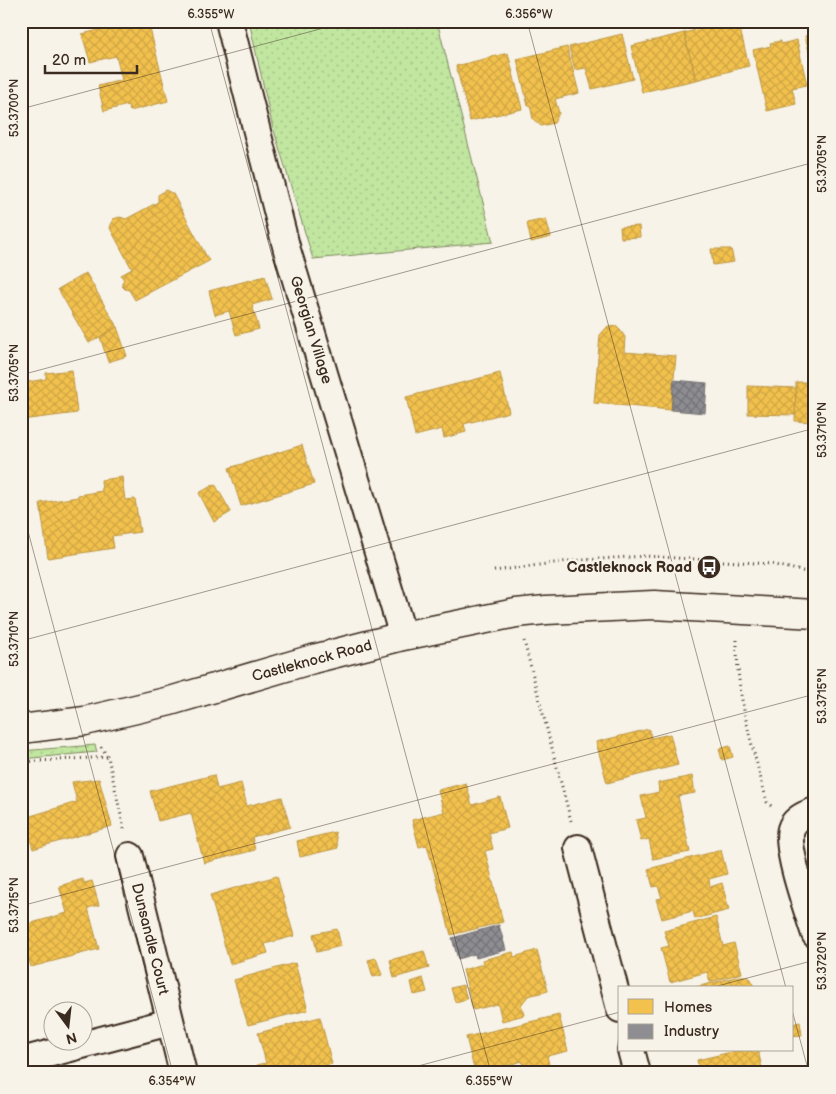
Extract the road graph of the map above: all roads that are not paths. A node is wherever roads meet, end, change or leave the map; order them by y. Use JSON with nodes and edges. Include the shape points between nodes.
{"nodes":[{"id":1,"x":229,"y":21,"type":"edge"},
{"id":2,"x":815,"y":614,"type":"edge"},
{"id":3,"x":403,"y":636,"type":"junction"},
{"id":4,"x":21,"y":729,"type":"edge"},
{"id":5,"x":805,"y":816,"type":"edge"},
{"id":6,"x":128,"y":845,"type":"road end"},
{"id":7,"x":578,"y":848,"type":"road end"},
{"id":8,"x":815,"y":934,"type":"edge"},
{"id":9,"x":618,"y":1001,"type":"edge"},
{"id":10,"x":170,"y":1022,"type":"junction"},
{"id":11,"x":631,"y":1052,"type":"edge"},
{"id":12,"x":21,"y":1061,"type":"edge"},
{"id":13,"x":183,"y":1073,"type":"edge"},
{"id":14,"x":636,"y":1073,"type":"edge"}],
"edges":[{"from":1,"to":3,"type":"street","name":"Georgian Village","via":[[287,250]]},
{"from":2,"to":3,"type":"main road","name":"Castleknock Road","via":[[654,605],[546,610]]},
{"from":3,"to":4,"type":"main road","name":"Castleknock Road","via":[[170,701],[85,721]]},
{"from":5,"to":8,"type":"street","via":[[791,830],[790,849]]},
{"from":6,"to":10,"type":"street","name":"Dunsandle Court"},
{"from":7,"to":9,"type":"street"},
{"from":10,"to":12,"type":"street"},
{"from":10,"to":13,"type":"street","name":"Dunsandle Court"},
{"from":11,"to":14,"type":"street"}]}
